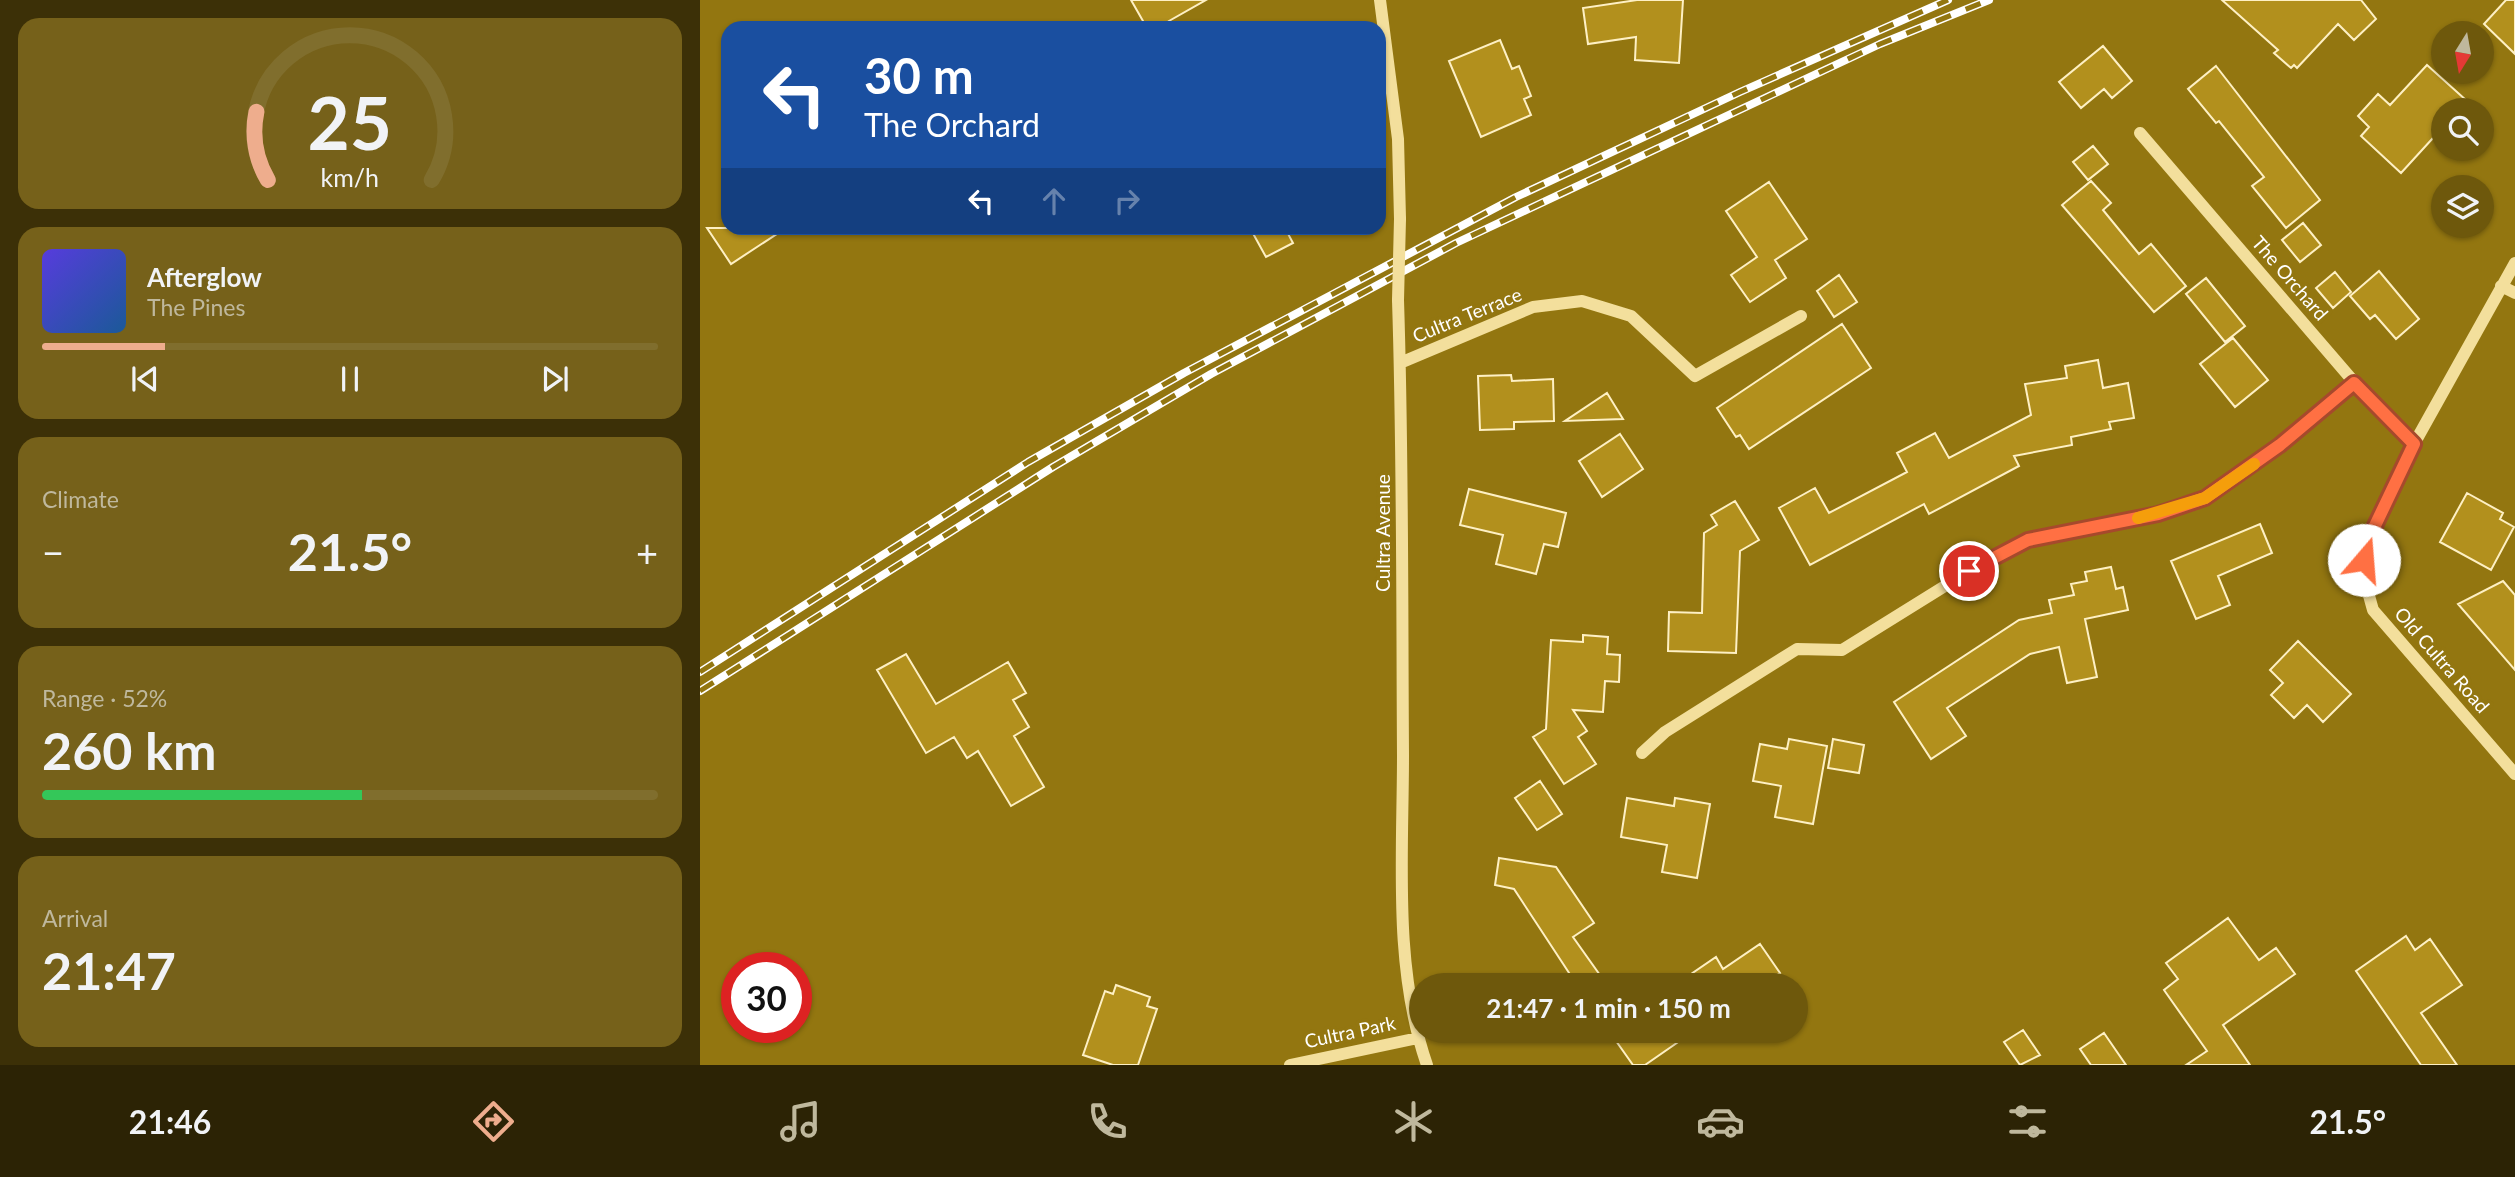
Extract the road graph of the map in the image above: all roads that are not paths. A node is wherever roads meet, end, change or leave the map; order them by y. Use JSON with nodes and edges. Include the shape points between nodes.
{"nodes":[{"id":1,"x":1380,"y":0,"type":"edge"},
{"id":2,"x":1383,"y":21,"type":"edge"},
{"id":3,"x":1386,"y":46,"type":"edge"},
{"id":4,"x":2140,"y":133,"type":"dead end"},
{"id":5,"x":2515,"y":263,"type":"edge"},
{"id":6,"x":2501,"y":286,"type":"junction"},
{"id":7,"x":2515,"y":293,"type":"edge"},
{"id":8,"x":1801,"y":316,"type":"dead end"},
{"id":9,"x":1400,"y":363,"type":"junction"},
{"id":10,"x":2354,"y":383,"type":"junction"},
{"id":11,"x":2414,"y":444,"type":"junction"},
{"id":12,"x":1642,"y":753,"type":"dead end"},
{"id":13,"x":2515,"y":774,"type":"edge"},
{"id":14,"x":1409,"y":979,"type":"edge"},
{"id":15,"x":1409,"y":1040,"type":"edge"},
{"id":16,"x":1420,"y":1043,"type":"edge"},
{"id":17,"x":1290,"y":1065,"type":"edge"},
{"id":18,"x":1427,"y":1065,"type":"edge"}],
"edges":[{"from":1,"to":2,"type":"street","name":"Cultra Avenue","bridge":true},
{"from":3,"to":9,"type":"street","name":"Cultra Avenue","bridge":true,"via":[[1398,139]]},
{"from":4,"to":10,"type":"street","name":"The Orchard"},
{"from":5,"to":6,"type":"street","name":"Old Cultra Road"},
{"from":6,"to":7,"type":"street"},
{"from":6,"to":11,"type":"street","name":"Old Cultra Road"},
{"from":8,"to":9,"type":"street","name":"Cultra Terrace","via":[[1695,376],[1631,316],[1582,301],[1534,307]]},
{"from":9,"to":14,"type":"street","name":"Cultra Avenue","via":[[1403,939]]},
{"from":10,"to":11,"type":"street","name":"The Orchard"},
{"from":10,"to":12,"type":"street","via":[[2280,445],[2205,498],[2158,514],[2028,540],[1990,558],[1842,650],[1797,649],[1665,733]]},
{"from":11,"to":13,"type":"street","name":"Old Cultra Road","via":[[2366,545],[2366,593],[2374,610]]},
{"from":15,"to":17,"type":"street","name":"Cultra Park"},
{"from":16,"to":18,"type":"street","name":"Cultra Avenue"}]}
